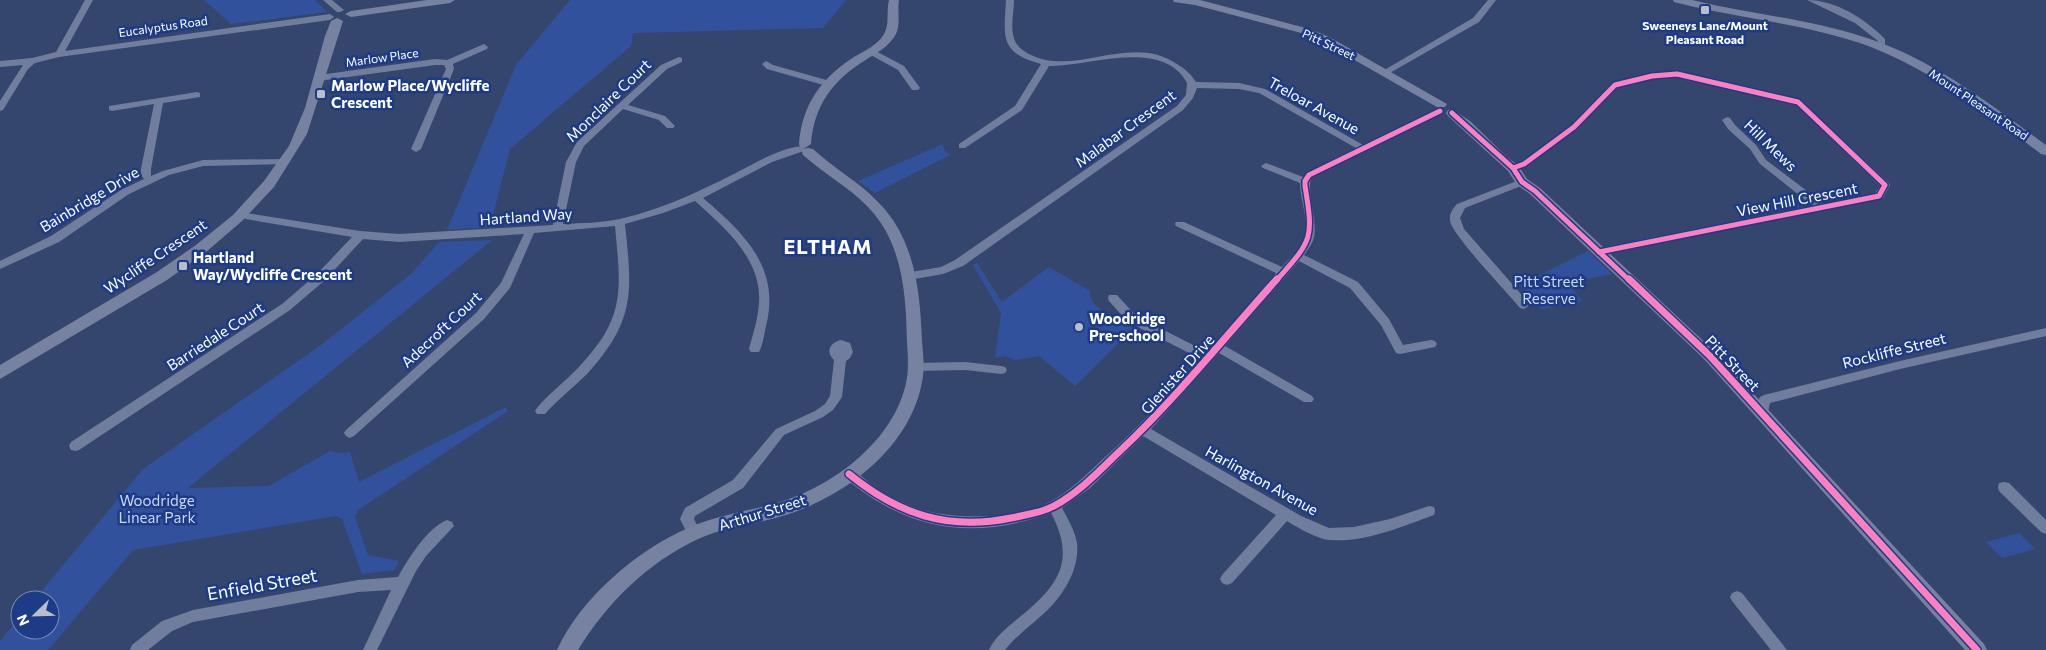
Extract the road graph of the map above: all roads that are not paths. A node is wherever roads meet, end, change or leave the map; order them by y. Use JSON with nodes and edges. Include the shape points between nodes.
{"nodes":[{"id":1,"x":88,"y":0,"type":"edge"},
{"id":2,"x":327,"y":0,"type":"edge"},
{"id":3,"x":450,"y":0,"type":"edge"},
{"id":4,"x":894,"y":0,"type":"edge"},
{"id":5,"x":1010,"y":0,"type":"edge"},
{"id":6,"x":1178,"y":0,"type":"edge"},
{"id":7,"x":1492,"y":0,"type":"edge"},
{"id":8,"x":1678,"y":0,"type":"edge"},
{"id":9,"x":1811,"y":0,"type":"edge"},
{"id":10,"x":340,"y":16,"type":"junction"},
{"id":11,"x":484,"y":47,"type":"dead end"},
{"id":12,"x":1881,"y":47,"type":"junction"},
{"id":13,"x":872,"y":52,"type":"junction"},
{"id":14,"x":58,"y":54,"type":"junction"},
{"id":15,"x":679,"y":60,"type":"dead end"},
{"id":16,"x":32,"y":61,"type":"junction"},
{"id":17,"x":448,"y":63,"type":"junction"},
{"id":18,"x":1046,"y":63,"type":"junction"},
{"id":19,"x":0,"y":64,"type":"edge"},
{"id":20,"x":766,"y":64,"type":"dead end"},
{"id":21,"x":1385,"y":72,"type":"junction"},
{"id":22,"x":319,"y":78,"type":"junction"},
{"id":23,"x":827,"y":83,"type":"junction"},
{"id":24,"x":1192,"y":85,"type":"junction"},
{"id":25,"x":915,"y":88,"type":"dead end"},
{"id":26,"x":197,"y":95,"type":"dead end"},
{"id":27,"x":159,"y":101,"type":"junction"},
{"id":28,"x":622,"y":106,"type":"junction"},
{"id":29,"x":0,"y":108,"type":"edge"},
{"id":30,"x":112,"y":108,"type":"dead end"},
{"id":31,"x":1445,"y":110,"type":"junction"},
{"id":32,"x":1726,"y":120,"type":"dead end"},
{"id":33,"x":670,"y":126,"type":"dead end"},
{"id":34,"x":962,"y":146,"type":"dead end"},
{"id":35,"x":808,"y":148,"type":"junction"},
{"id":36,"x":1362,"y":148,"type":"junction"},
{"id":37,"x":416,"y":149,"type":"dead end"},
{"id":38,"x":2046,"y":151,"type":"edge"},
{"id":39,"x":285,"y":162,"type":"junction"},
{"id":40,"x":1266,"y":166,"type":"dead end"},
{"id":41,"x":1513,"y":168,"type":"junction"},
{"id":42,"x":149,"y":180,"type":"junction"},
{"id":43,"x":1305,"y":181,"type":"junction"},
{"id":44,"x":1522,"y":182,"type":"junction"},
{"id":45,"x":696,"y":197,"type":"junction"},
{"id":46,"x":1822,"y":207,"type":"junction"},
{"id":47,"x":240,"y":215,"type":"junction"},
{"id":48,"x":620,"y":222,"type":"junction"},
{"id":49,"x":1180,"y":224,"type":"dead end"},
{"id":50,"x":557,"y":229,"type":"junction"},
{"id":51,"x":530,"y":231,"type":"junction"},
{"id":52,"x":360,"y":235,"type":"junction"},
{"id":53,"x":1599,"y":252,"type":"junction"},
{"id":54,"x":1298,"y":256,"type":"junction"},
{"id":55,"x":0,"y":264,"type":"edge"},
{"id":56,"x":1283,"y":272,"type":"junction"},
{"id":57,"x":909,"y":276,"type":"junction"},
{"id":58,"x":1113,"y":298,"type":"dead end"},
{"id":59,"x":1524,"y":305,"type":"dead end"},
{"id":60,"x":2046,"y":332,"type":"edge"},
{"id":61,"x":1431,"y":344,"type":"dead end"},
{"id":62,"x":1218,"y":347,"type":"junction"},
{"id":63,"x":755,"y":349,"type":"dead end"},
{"id":64,"x":840,"y":357,"type":"dead end"},
{"id":65,"x":1207,"y":357,"type":"junction"},
{"id":66,"x":916,"y":367,"type":"junction"},
{"id":67,"x":1001,"y":370,"type":"dead end"},
{"id":68,"x":0,"y":373,"type":"edge"},
{"id":69,"x":1308,"y":399,"type":"dead end"},
{"id":70,"x":1763,"y":407,"type":"junction"},
{"id":71,"x":541,"y":411,"type":"dead end"},
{"id":72,"x":1143,"y":430,"type":"junction"},
{"id":73,"x":350,"y":433,"type":"dead end"},
{"id":74,"x":75,"y":446,"type":"dead end"},
{"id":75,"x":849,"y":474,"type":"junction"},
{"id":76,"x":2004,"y":487,"type":"dead end"},
{"id":77,"x":1054,"y":506,"type":"junction"},
{"id":78,"x":1429,"y":511,"type":"dead end"},
{"id":79,"x":1285,"y":514,"type":"junction"},
{"id":80,"x":447,"y":526,"type":"dead end"},
{"id":81,"x":2046,"y":528,"type":"edge"},
{"id":82,"x":694,"y":533,"type":"junction"},
{"id":83,"x":1227,"y":579,"type":"dead end"},
{"id":84,"x":403,"y":583,"type":"junction"},
{"id":85,"x":1737,"y":597,"type":"dead end"},
{"id":86,"x":137,"y":650,"type":"edge"},
{"id":87,"x":370,"y":650,"type":"edge"},
{"id":88,"x":567,"y":650,"type":"edge"},
{"id":89,"x":996,"y":650,"type":"edge"},
{"id":90,"x":1780,"y":650,"type":"edge"},
{"id":91,"x":1977,"y":650,"type":"edge"}],
"edges":[{"from":1,"to":14,"type":"street"},
{"from":2,"to":10,"type":"street"},
{"from":3,"to":10,"type":"street","name":"Eucalyptus Road"},
{"from":4,"to":13,"type":"street","via":[[891,32]]},
{"from":5,"to":18,"type":"street","name":"Malabar Crescent","via":[[1008,37],[1011,43],[1023,54]]},
{"from":6,"to":21,"type":"street","name":"Pitt Street","via":[[1309,32]]},
{"from":7,"to":21,"type":"street","via":[[1476,20]]},
{"from":8,"to":12,"type":"street","name":"Mount Pleasant Road","via":[[1825,30]]},
{"from":9,"to":12,"type":"street","via":[[1850,15],[1869,27],[1882,41]]},
{"from":10,"to":14,"type":"street","name":"Eucalyptus Road"},
{"from":10,"to":22,"type":"street","name":"Wycliffe Crescent"},
{"from":11,"to":17,"type":"street","name":"Marlow Place"},
{"from":12,"to":38,"type":"street","name":"Mount Pleasant Road","via":[[1942,78]]},
{"from":13,"to":23,"type":"street","via":[[853,62]]},
{"from":13,"to":25,"type":"street","via":[[901,68]]},
{"from":14,"to":16,"type":"street","name":"Eucalyptus Road"},
{"from":15,"to":28,"type":"street","name":"Monclaire Court","via":[[664,67]]},
{"from":16,"to":19,"type":"street","name":"Eucalyptus Road"},
{"from":16,"to":29,"type":"street"},
{"from":17,"to":22,"type":"street","name":"Marlow Place"},
{"from":17,"to":37,"type":"street","via":[[450,69]]},
{"from":18,"to":24,"type":"street","name":"Malabar Crescent","via":[[1139,54],[1166,61],[1178,68]]},
{"from":18,"to":34,"type":"street","via":[[1018,108]]},
{"from":20,"to":23,"type":"street"},
{"from":21,"to":31,"type":"street","name":"Pitt Street"},
{"from":22,"to":39,"type":"street","name":"Wycliffe Crescent","via":[[303,129]]},
{"from":23,"to":35,"type":"street","via":[[812,107],[806,128]]},
{"from":24,"to":36,"type":"street","name":"Treloar Avenue","via":[[1239,86],[1262,91]]},
{"from":24,"to":57,"type":"street","name":"Malabar Crescent","via":[[1187,102],[1180,108],[959,264]]},
{"from":26,"to":27,"type":"street"},
{"from":27,"to":30,"type":"street"},
{"from":27,"to":42,"type":"street","via":[[146,169]]},
{"from":28,"to":33,"type":"street","via":[[662,118]]},
{"from":28,"to":50,"type":"street","name":"Monclaire Court","via":[[574,152]]},
{"from":31,"to":36,"type":"street"},
{"from":31,"to":41,"type":"street","name":"Pitt Street","via":[[1466,124]]},
{"from":32,"to":46,"type":"street","name":"Hill Mews","via":[[1763,162]]},
{"from":35,"to":45,"type":"street","name":"Hartland Way","via":[[769,160]]},
{"from":35,"to":57,"type":"street","name":"Arthur Street","via":[[827,169],[885,218],[899,242]]},
{"from":36,"to":43,"type":"street","via":[[1315,171]]},
{"from":39,"to":42,"type":"street","name":"Bainbridge Drive","via":[[203,163]]},
{"from":39,"to":47,"type":"street","name":"Wycliffe Crescent"},
{"from":40,"to":43,"type":"street"},
{"from":41,"to":44,"type":"street","name":"Pitt Street"},
{"from":41,"to":46,"type":"street","name":"View Hill Crescent","via":[[1524,164],[1574,126],[1615,85],[1677,74],[1798,102],[1885,185],[1879,196]]},
{"from":42,"to":55,"type":"street","name":"Bainbridge Drive","via":[[125,192],[55,239]]},
{"from":43,"to":54,"type":"street","name":"Glenister Drive","via":[[1311,222],[1309,239]]},
{"from":44,"to":53,"type":"street","name":"Pitt Street"},
{"from":44,"to":59,"type":"street","via":[[1461,206],[1454,216],[1460,231]]},
{"from":45,"to":48,"type":"street","name":"Hartland Way","via":[[659,212]]},
{"from":45,"to":63,"type":"street","via":[[748,247],[759,268],[765,300]]},
{"from":46,"to":53,"type":"street","name":"View Hill Crescent"},
{"from":47,"to":52,"type":"street","name":"Hartland Way"},
{"from":47,"to":68,"type":"street","name":"Wycliffe Crescent","via":[[159,276]]},
{"from":48,"to":50,"type":"street","name":"Hartland Way"},
{"from":48,"to":71,"type":"street","via":[[626,288],[618,322],[597,356]]},
{"from":49,"to":56,"type":"street"},
{"from":50,"to":51,"type":"street","name":"Hartland Way"},
{"from":51,"to":52,"type":"street","name":"Hartland Way","via":[[399,238]]},
{"from":51,"to":73,"type":"street","name":"Adecroft Court","via":[[506,285],[480,316]]},
{"from":52,"to":74,"type":"street","name":"Barriedale Court","via":[[306,292],[286,307]]},
{"from":53,"to":70,"type":"street","name":"Pitt Street"},
{"from":54,"to":56,"type":"street","name":"Glenister Drive"},
{"from":54,"to":61,"type":"street","via":[[1354,284],[1385,322],[1400,350]]},
{"from":56,"to":62,"type":"street","name":"Glenister Drive"},
{"from":57,"to":66,"type":"street","name":"Arthur Street"},
{"from":58,"to":65,"type":"street","via":[[1132,318]]},
{"from":60,"to":70,"type":"street","name":"Rockliffe Street","via":[[1900,365]]},
{"from":62,"to":65,"type":"street","name":"Glenister Drive"},
{"from":62,"to":69,"type":"street"},
{"from":64,"to":82,"type":"street","via":[[836,397],[829,407],[780,432],[738,484],[690,512],[687,519]]},
{"from":65,"to":72,"type":"street","name":"Glenister Drive"},
{"from":66,"to":67,"type":"street","via":[[965,366]]},
{"from":66,"to":75,"type":"street","name":"Arthur Street","via":[[908,404],[897,423],[884,442]]},
{"from":70,"to":91,"type":"street","name":"Pitt Street"},
{"from":72,"to":77,"type":"street","name":"Glenister Drive","via":[[1088,481]]},
{"from":72,"to":79,"type":"street","name":"Harlington Avenue"},
{"from":75,"to":77,"type":"street","name":"Glenister Drive","via":[[891,505],[919,517],[947,522],[979,523]]},
{"from":75,"to":82,"type":"street","name":"Arthur Street","via":[[787,507]]},
{"from":76,"to":81,"type":"street"},
{"from":77,"to":89,"type":"street","via":[[1068,536],[1070,553],[1066,570],[1059,587],[1045,605],[1004,638]]},
{"from":78,"to":79,"type":"street","name":"Harlington Avenue","via":[[1390,525],[1354,533],[1328,534]]},
{"from":79,"to":83,"type":"street"},
{"from":80,"to":84,"type":"street","via":[[422,550]]},
{"from":82,"to":88,"type":"street","name":"Arthur Street","via":[[654,556],[614,588],[577,632]]},
{"from":84,"to":86,"type":"street","name":"Enfield Street","via":[[358,586],[193,616],[167,626]]},
{"from":84,"to":87,"type":"street"},
{"from":85,"to":90,"type":"street"}]}
